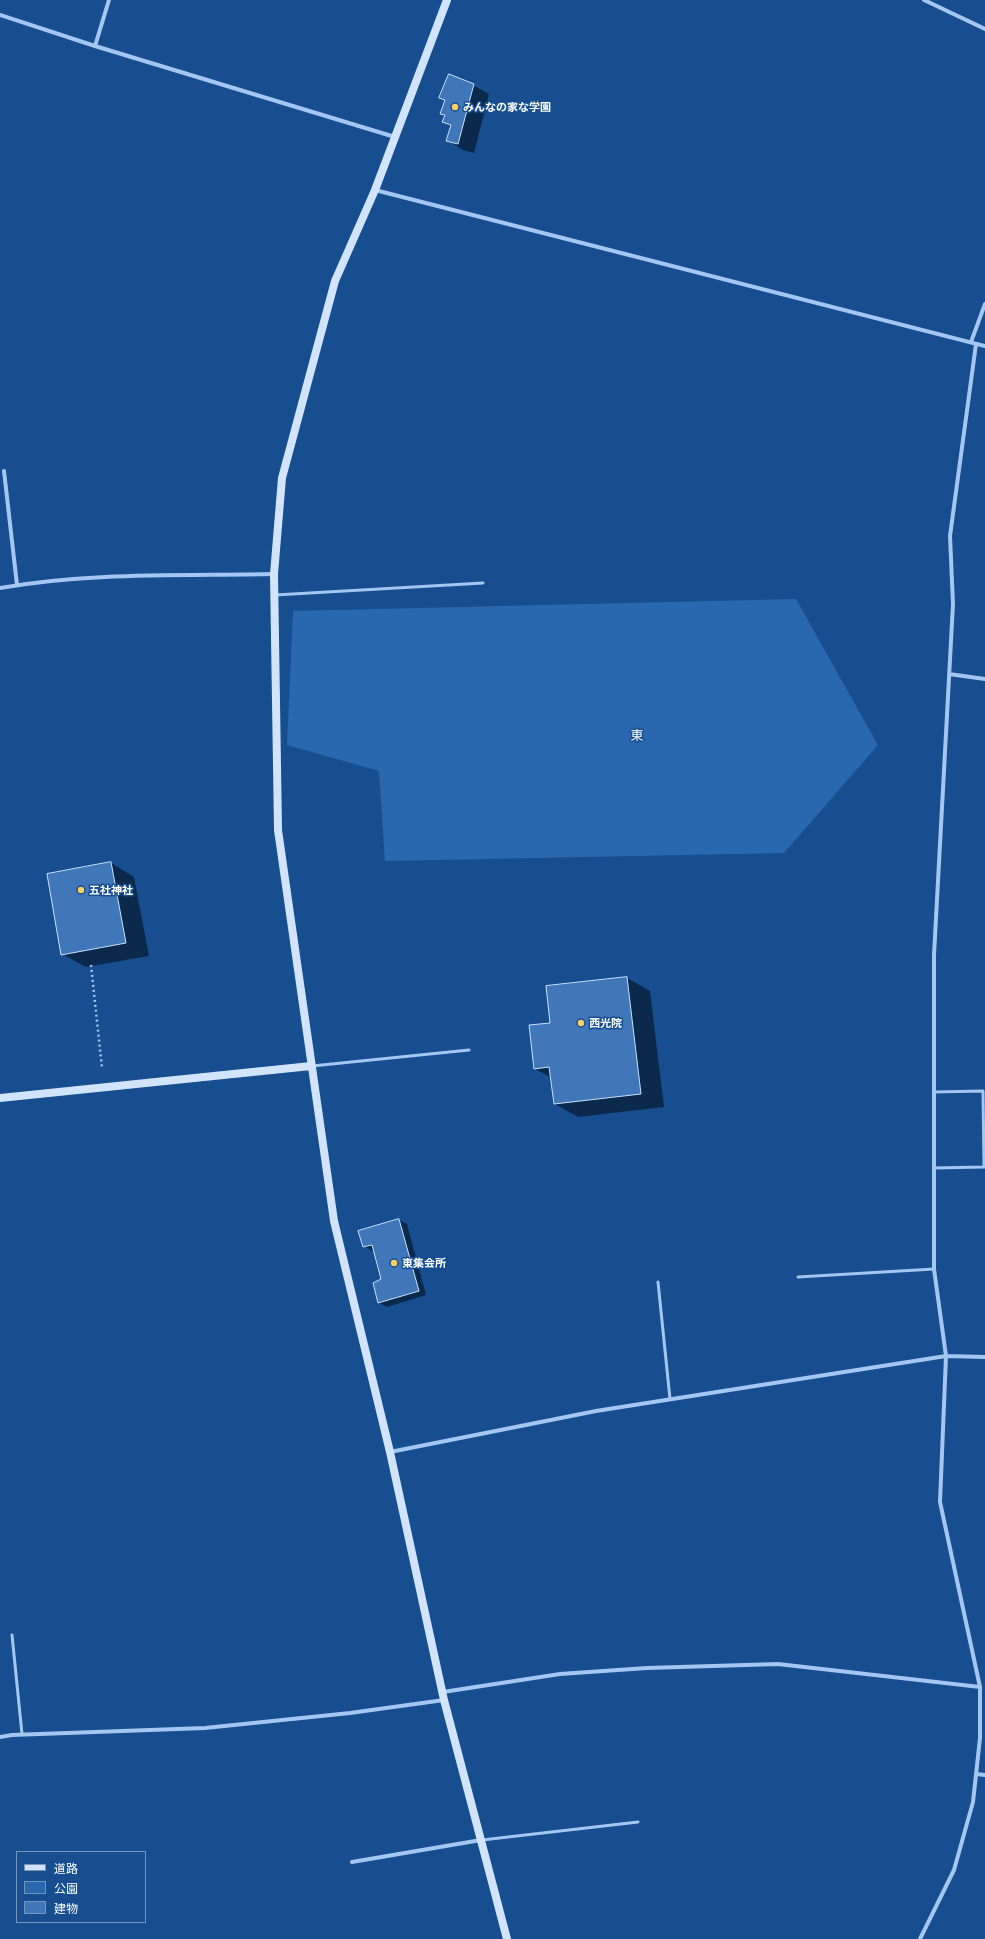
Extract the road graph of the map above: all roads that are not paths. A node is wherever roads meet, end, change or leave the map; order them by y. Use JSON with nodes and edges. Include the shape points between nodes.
{"nodes":[{"id":1,"x":108,"y":0,"type":"edge"},
{"id":2,"x":447,"y":0,"type":"edge"},
{"id":3,"x":924,"y":0,"type":"edge"},
{"id":4,"x":0,"y":15,"type":"edge"},
{"id":5,"x":985,"y":29,"type":"edge"},
{"id":6,"x":95,"y":46,"type":"junction"},
{"id":7,"x":395,"y":137,"type":"junction"},
{"id":8,"x":375,"y":190,"type":"junction"},
{"id":9,"x":985,"y":304,"type":"edge"},
{"id":10,"x":971,"y":342,"type":"junction"},
{"id":11,"x":976,"y":344,"type":"junction"},
{"id":12,"x":985,"y":346,"type":"edge"},
{"id":13,"x":4,"y":471,"type":"dead end"},
{"id":14,"x":274,"y":574,"type":"junction"},
{"id":15,"x":483,"y":583,"type":"dead end"},
{"id":16,"x":17,"y":585,"type":"junction"},
{"id":17,"x":0,"y":588,"type":"edge"},
{"id":18,"x":274,"y":595,"type":"junction"},
{"id":19,"x":949,"y":674,"type":"junction"},
{"id":20,"x":985,"y":679,"type":"edge"},
{"id":21,"x":469,"y":1050,"type":"dead end"},
{"id":22,"x":311,"y":1066,"type":"junction"},
{"id":23,"x":984,"y":1091,"type":"edge"},
{"id":24,"x":934,"y":1092,"type":"junction"},
{"id":25,"x":0,"y":1098,"type":"edge"},
{"id":26,"x":934,"y":1168,"type":"junction"},
{"id":27,"x":934,"y":1269,"type":"junction"},
{"id":28,"x":798,"y":1277,"type":"dead end"},
{"id":29,"x":658,"y":1282,"type":"dead end"},
{"id":30,"x":946,"y":1356,"type":"junction"},
{"id":31,"x":985,"y":1357,"type":"edge"},
{"id":32,"x":670,"y":1399,"type":"junction"},
{"id":33,"x":390,"y":1452,"type":"junction"},
{"id":34,"x":12,"y":1636,"type":"dead end"},
{"id":35,"x":980,"y":1687,"type":"junction"},
{"id":36,"x":443,"y":1696,"type":"junction"},
{"id":37,"x":22,"y":1734,"type":"junction"},
{"id":38,"x":0,"y":1737,"type":"edge"},
{"id":39,"x":976,"y":1774,"type":"junction"},
{"id":40,"x":985,"y":1775,"type":"edge"},
{"id":41,"x":638,"y":1822,"type":"dead end"},
{"id":42,"x":481,"y":1840,"type":"junction"},
{"id":43,"x":352,"y":1862,"type":"dead end"},
{"id":44,"x":507,"y":1939,"type":"edge"},
{"id":45,"x":920,"y":1939,"type":"edge"}],
"edges":[{"from":1,"to":6,"type":"street"},
{"from":2,"to":7,"type":"street"},
{"from":3,"to":5,"type":"street"},
{"from":4,"to":6,"type":"street"},
{"from":6,"to":7,"type":"street"},
{"from":7,"to":8,"type":"street"},
{"from":8,"to":10,"type":"street"},
{"from":8,"to":14,"type":"street","via":[[335,281],[282,478]]},
{"from":9,"to":10,"type":"street"},
{"from":10,"to":11,"type":"street"},
{"from":11,"to":12,"type":"street"},
{"from":11,"to":19,"type":"street","via":[[950,536],[953,604]]},
{"from":13,"to":16,"type":"street"},
{"from":14,"to":16,"type":"street","via":[[108,577]]},
{"from":14,"to":18,"type":"street"},
{"from":15,"to":18,"type":"lane"},
{"from":16,"to":17,"type":"street"},
{"from":18,"to":22,"type":"street","via":[[278,830]]},
{"from":19,"to":20,"type":"street"},
{"from":19,"to":24,"type":"street","via":[[934,955]]},
{"from":21,"to":22,"type":"lane"},
{"from":22,"to":25,"type":"street"},
{"from":22,"to":33,"type":"street","via":[[334,1221]]},
{"from":23,"to":24,"type":"lane"},
{"from":23,"to":26,"type":"lane","via":[[984,1167]]},
{"from":24,"to":26,"type":"street"},
{"from":26,"to":27,"type":"street"},
{"from":27,"to":28,"type":"lane"},
{"from":27,"to":30,"type":"street"},
{"from":29,"to":32,"type":"lane"},
{"from":30,"to":31,"type":"street"},
{"from":30,"to":32,"type":"street"},
{"from":30,"to":35,"type":"street","via":[[940,1502]]},
{"from":32,"to":33,"type":"street"},
{"from":33,"to":36,"type":"street"},
{"from":34,"to":37,"type":"lane"},
{"from":35,"to":36,"type":"street","via":[[778,1664],[647,1668],[560,1674]]},
{"from":35,"to":39,"type":"street","via":[[980,1738]]},
{"from":36,"to":37,"type":"street","via":[[350,1713],[205,1728]]},
{"from":36,"to":42,"type":"street"},
{"from":37,"to":38,"type":"street"},
{"from":39,"to":40,"type":"street"},
{"from":39,"to":45,"type":"street","via":[[973,1802],[954,1870]]},
{"from":41,"to":42,"type":"lane"},
{"from":42,"to":43,"type":"street"},
{"from":42,"to":44,"type":"street"}]}
